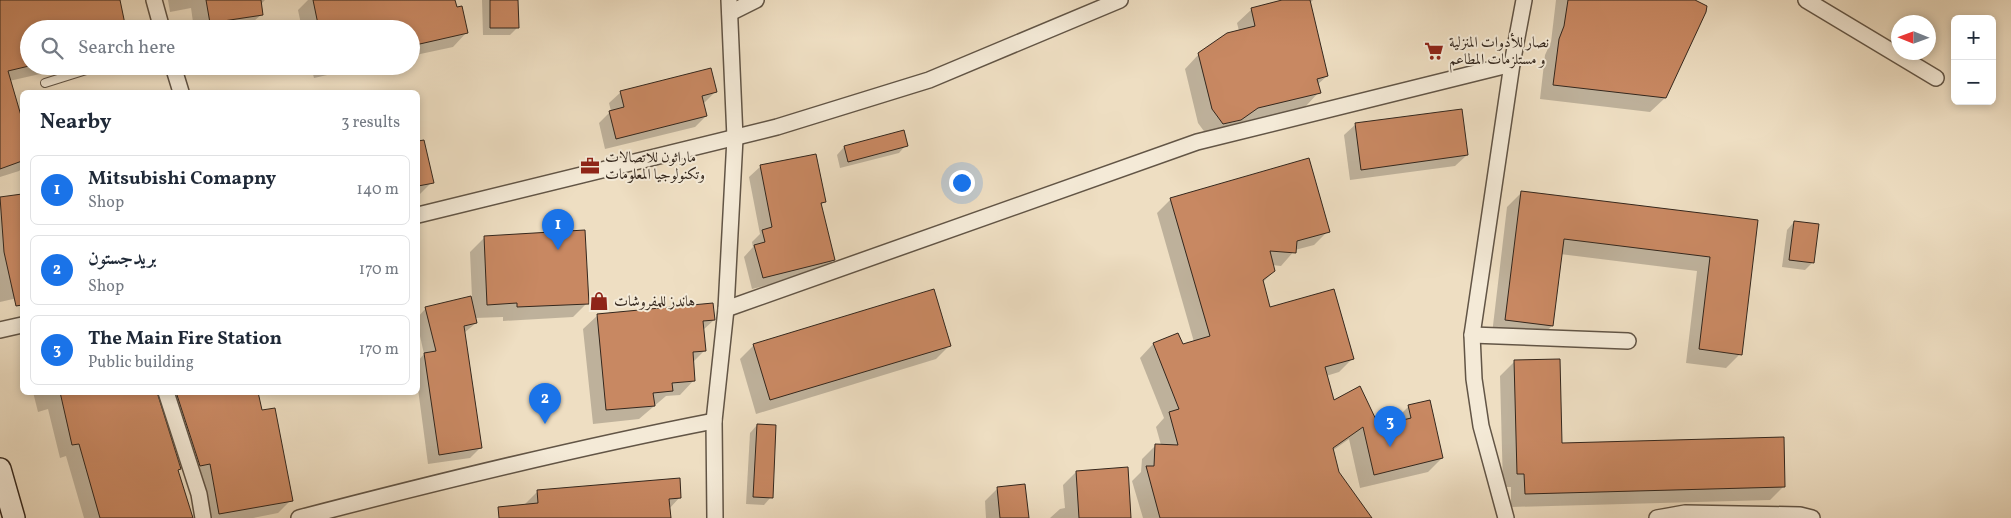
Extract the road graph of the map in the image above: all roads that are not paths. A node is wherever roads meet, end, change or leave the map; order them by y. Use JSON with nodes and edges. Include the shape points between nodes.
{"nodes":[{"id":1,"x":154,"y":0,"type":"edge"},
{"id":2,"x":756,"y":0,"type":"edge"},
{"id":3,"x":1120,"y":0,"type":"edge"},
{"id":4,"x":1515,"y":0,"type":"edge"},
{"id":5,"x":1524,"y":0,"type":"edge"},
{"id":6,"x":1806,"y":0,"type":"edge"},
{"id":7,"x":729,"y":6,"type":"edge"},
{"id":8,"x":160,"y":20,"type":"edge"},
{"id":9,"x":1512,"y":64,"type":"junction"},
{"id":10,"x":69,"y":75,"type":"edge"},
{"id":11,"x":176,"y":75,"type":"edge"},
{"id":12,"x":1936,"y":78,"type":"dead end"},
{"id":13,"x":45,"y":82,"type":"dead end"},
{"id":14,"x":180,"y":90,"type":"edge"},
{"id":15,"x":735,"y":138,"type":"junction"},
{"id":16,"x":420,"y":215,"type":"edge"},
{"id":17,"x":726,"y":308,"type":"junction"},
{"id":18,"x":20,"y":325,"type":"edge"},
{"id":19,"x":0,"y":330,"type":"edge"},
{"id":20,"x":1472,"y":335,"type":"junction"},
{"id":21,"x":1628,"y":341,"type":"dead end"},
{"id":22,"x":167,"y":395,"type":"edge"},
{"id":23,"x":714,"y":421,"type":"junction"},
{"id":24,"x":0,"y":469,"type":"edge"},
{"id":25,"x":14,"y":518,"type":"edge"},
{"id":26,"x":203,"y":518,"type":"edge"},
{"id":27,"x":299,"y":518,"type":"edge"},
{"id":28,"x":716,"y":518,"type":"edge"},
{"id":29,"x":1506,"y":518,"type":"edge"},
{"id":30,"x":1657,"y":518,"type":"edge"},
{"id":31,"x":1812,"y":518,"type":"edge"}],
"edges":[{"from":1,"to":8,"type":"street"},
{"from":2,"to":7,"type":"street"},
{"from":3,"to":15,"type":"street","via":[[929,80]]},
{"from":4,"to":9,"type":"street"},
{"from":5,"to":9,"type":"street"},
{"from":6,"to":12,"type":"street"},
{"from":7,"to":15,"type":"street"},
{"from":9,"to":17,"type":"street","via":[[1197,142]]},
{"from":9,"to":20,"type":"street"},
{"from":10,"to":13,"type":"lane"},
{"from":11,"to":14,"type":"street"},
{"from":15,"to":16,"type":"street"},
{"from":15,"to":17,"type":"street"},
{"from":17,"to":23,"type":"street"},
{"from":18,"to":19,"type":"street"},
{"from":20,"to":21,"type":"street"},
{"from":20,"to":29,"type":"street","via":[[1481,426]]},
{"from":22,"to":26,"type":"street","via":[[199,494]]},
{"from":23,"to":27,"type":"street","via":[[465,475]]},
{"from":23,"to":28,"type":"street"},
{"from":24,"to":25,"type":"main road"},
{"from":30,"to":31,"type":"street","via":[[1685,513],[1800,515]]}]}
